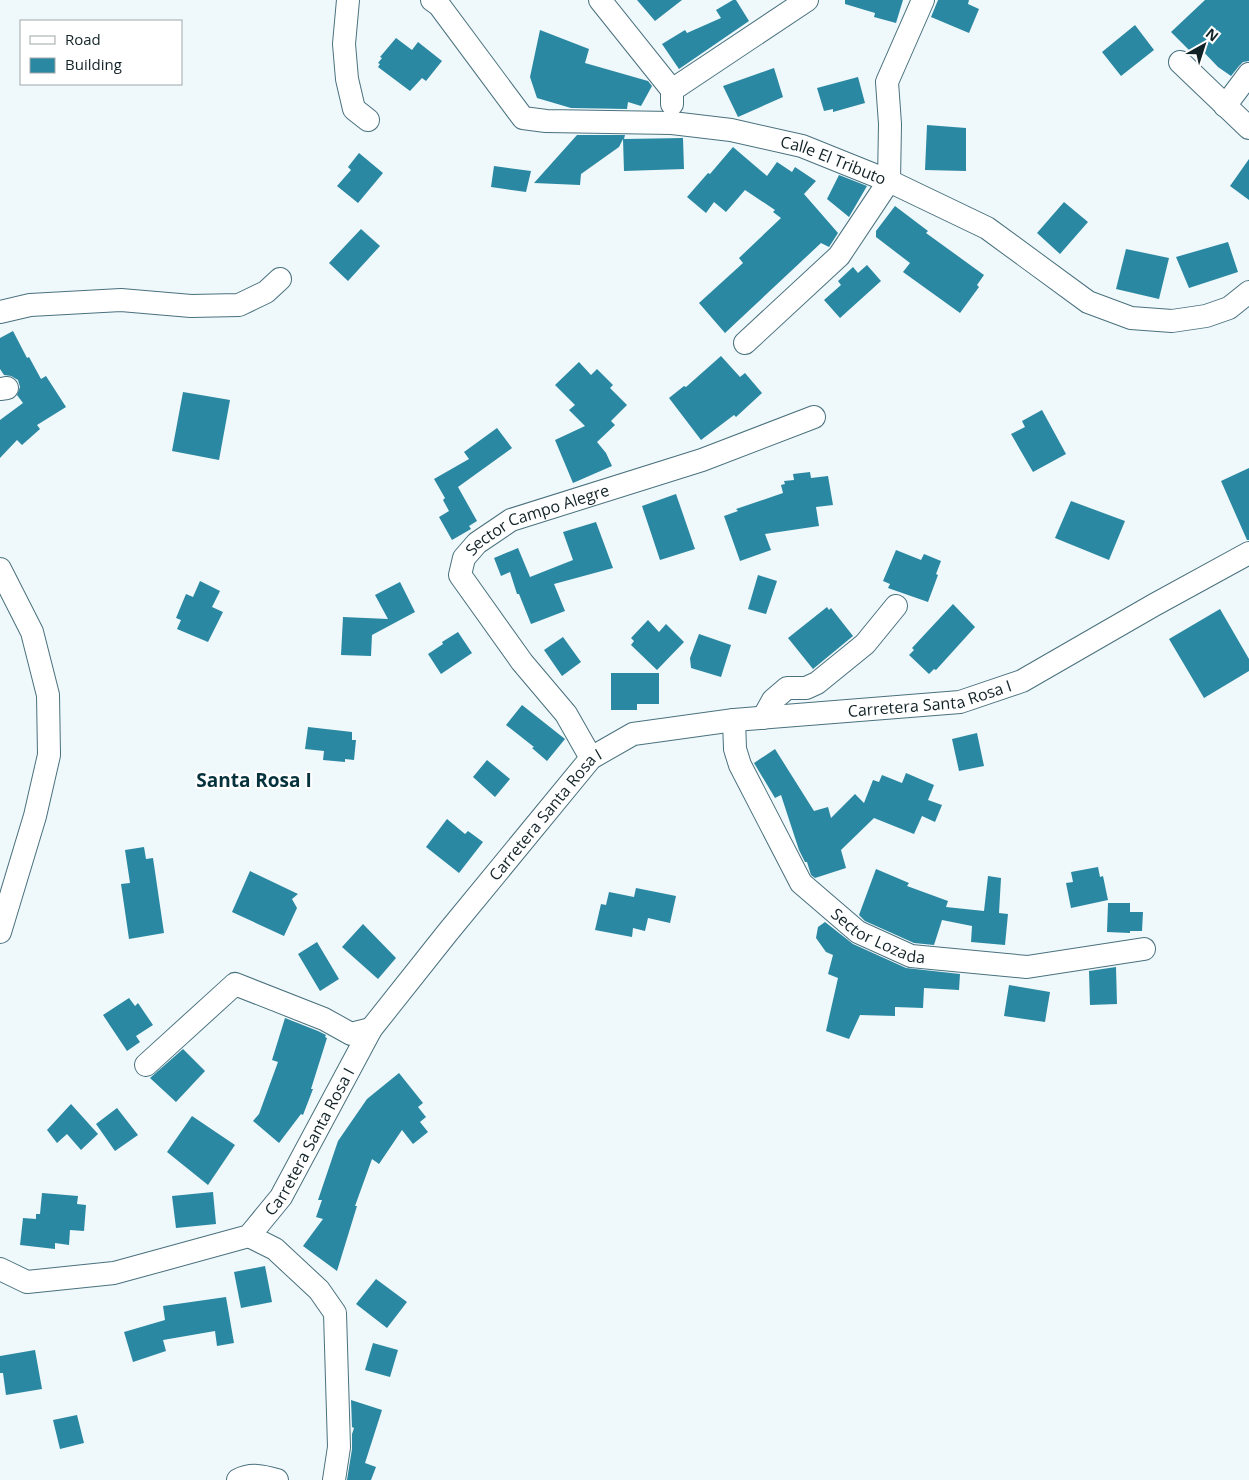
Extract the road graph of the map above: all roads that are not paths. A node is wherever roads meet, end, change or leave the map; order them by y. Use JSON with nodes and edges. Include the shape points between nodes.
{"nodes":[{"id":1,"x":348,"y":0,"type":"edge"},
{"id":2,"x":432,"y":0,"type":"edge"},
{"id":3,"x":600,"y":0,"type":"edge"},
{"id":4,"x":807,"y":0,"type":"edge"},
{"id":5,"x":923,"y":0,"type":"edge"},
{"id":6,"x":1180,"y":62,"type":"dead end"},
{"id":7,"x":1249,"y":74,"type":"edge"},
{"id":8,"x":672,"y":90,"type":"junction"},
{"id":9,"x":1225,"y":106,"type":"junction"},
{"id":10,"x":368,"y":120,"type":"dead end"},
{"id":11,"x":672,"y":123,"type":"junction"},
{"id":12,"x":1249,"y":128,"type":"edge"},
{"id":13,"x":889,"y":181,"type":"junction"},
{"id":14,"x":280,"y":279,"type":"dead end"},
{"id":15,"x":1249,"y":292,"type":"edge"},
{"id":16,"x":0,"y":312,"type":"edge"},
{"id":17,"x":745,"y":343,"type":"dead end"},
{"id":18,"x":814,"y":418,"type":"dead end"},
{"id":19,"x":1249,"y":553,"type":"edge"},
{"id":20,"x":0,"y":568,"type":"edge"},
{"id":21,"x":896,"y":606,"type":"dead end"},
{"id":22,"x":762,"y":718,"type":"junction"},
{"id":23,"x":734,"y":720,"type":"junction"},
{"id":24,"x":591,"y":758,"type":"junction"},
{"id":25,"x":0,"y":932,"type":"edge"},
{"id":26,"x":1144,"y":950,"type":"dead end"},
{"id":27,"x":371,"y":1029,"type":"junction"},
{"id":28,"x":146,"y":1065,"type":"dead end"},
{"id":29,"x":249,"y":1236,"type":"junction"},
{"id":30,"x":0,"y":1269,"type":"edge"},
{"id":31,"x":238,"y":1480,"type":"edge"},
{"id":32,"x":277,"y":1480,"type":"edge"},
{"id":33,"x":334,"y":1480,"type":"edge"}],
"edges":[{"from":1,"to":10,"type":"street","via":[[344,44],[347,79],[354,109]]},
{"from":2,"to":11,"type":"street","name":"Calle El Tributo","via":[[523,118]]},
{"from":3,"to":8,"type":"street"},
{"from":4,"to":8,"type":"street"},
{"from":5,"to":13,"type":"street","via":[[887,82]]},
{"from":6,"to":9,"type":"street"},
{"from":7,"to":9,"type":"street"},
{"from":8,"to":11,"type":"street"},
{"from":9,"to":12,"type":"street"},
{"from":11,"to":13,"type":"street","name":"Calle El Tributo","via":[[731,130],[802,146]]},
{"from":13,"to":15,"type":"street","name":"Calle El Tributo","via":[[986,228],[1088,302],[1131,318],[1172,321],[1206,316],[1229,308]]},
{"from":13,"to":17,"type":"street","via":[[839,256]]},
{"from":14,"to":16,"type":"street","via":[[266,292],[239,305],[191,306],[121,300],[30,305]]},
{"from":18,"to":24,"type":"street","name":"Sector Campo Alegre","via":[[702,460],[512,520],[477,543],[464,558],[460,576],[522,662],[566,714]]},
{"from":19,"to":22,"type":"street","name":"Carretera Santa Rosa I","via":[[1022,681],[960,702]]},
{"from":20,"to":25,"type":"street","via":[[32,632],[48,695],[50,755],[36,816]]},
{"from":21,"to":22,"type":"street","via":[[865,644],[818,683],[806,688],[787,688],[773,700]]},
{"from":22,"to":23,"type":"street","name":"Carretera Santa Rosa I"},
{"from":23,"to":24,"type":"street","name":"Carretera Santa Rosa I","via":[[633,734]]},
{"from":23,"to":26,"type":"street","name":"Sector Lozada","via":[[734,749],[740,765],[801,883],[858,932],[911,956],[1027,967]]},
{"from":24,"to":27,"type":"street","name":"Carretera Santa Rosa I"},
{"from":27,"to":28,"type":"street","via":[[351,1034],[324,1019],[235,984]]},
{"from":27,"to":29,"type":"street","name":"Carretera Santa Rosa I","via":[[281,1197]]},
{"from":29,"to":30,"type":"street","via":[[114,1273],[26,1282]]},
{"from":29,"to":33,"type":"street","via":[[275,1249],[319,1290],[335,1312],[339,1447]]},
{"from":31,"to":32,"type":"street","via":[[245,1476],[261,1476]]}]}
